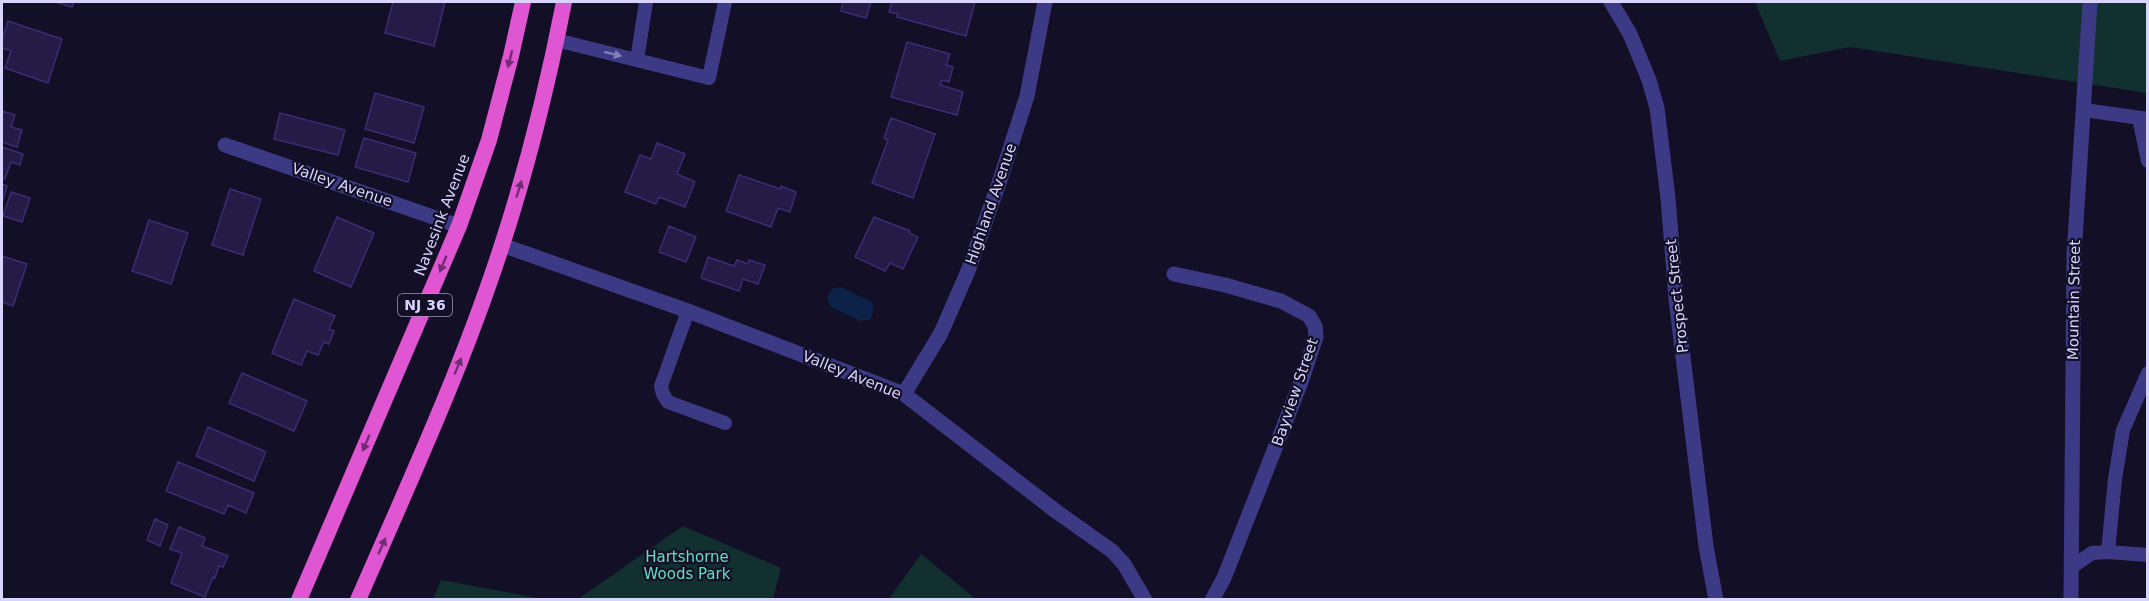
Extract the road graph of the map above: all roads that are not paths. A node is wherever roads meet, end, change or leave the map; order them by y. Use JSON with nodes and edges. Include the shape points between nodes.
{"nodes":[{"id":1,"x":522,"y":2,"type":"edge"},
{"id":2,"x":564,"y":2,"type":"edge"},
{"id":3,"x":646,"y":2,"type":"edge"},
{"id":4,"x":725,"y":2,"type":"edge"},
{"id":5,"x":1045,"y":2,"type":"edge"},
{"id":6,"x":1611,"y":2,"type":"edge"},
{"id":7,"x":2090,"y":2,"type":"edge"},
{"id":8,"x":556,"y":40,"type":"junction"},
{"id":9,"x":636,"y":60,"type":"junction"},
{"id":10,"x":2084,"y":110,"type":"junction"},
{"id":11,"x":2143,"y":118,"type":"edge"},
{"id":12,"x":225,"y":145,"type":"dead end"},
{"id":13,"x":2148,"y":161,"type":"edge"},
{"id":14,"x":459,"y":226,"type":"junction"},
{"id":15,"x":502,"y":245,"type":"junction"},
{"id":16,"x":1174,"y":274,"type":"dead end"},
{"id":17,"x":688,"y":311,"type":"junction"},
{"id":18,"x":2148,"y":373,"type":"edge"},
{"id":19,"x":904,"y":394,"type":"junction"},
{"id":20,"x":725,"y":423,"type":"dead end"},
{"id":21,"x":2108,"y":552,"type":"junction"},
{"id":22,"x":2148,"y":555,"type":"edge"},
{"id":23,"x":2072,"y":567,"type":"junction"},
{"id":24,"x":299,"y":600,"type":"edge"},
{"id":25,"x":358,"y":600,"type":"edge"},
{"id":26,"x":1145,"y":600,"type":"edge"},
{"id":27,"x":1212,"y":600,"type":"edge"},
{"id":28,"x":1716,"y":600,"type":"edge"},
{"id":29,"x":2071,"y":600,"type":"edge"}],
"edges":[{"from":1,"to":14,"type":"highway","name":"Navesink Avenue","number":"NJ 36","one_way":true,"via":[[489,140]]},
{"from":2,"to":8,"type":"highway"},
{"from":3,"to":9,"type":"lane"},
{"from":4,"to":9,"type":"lane","via":[[709,78]]},
{"from":5,"to":19,"type":"street","name":"Highland Avenue","via":[[1027,96],[968,271],[941,333]]},
{"from":6,"to":28,"type":"street","name":"Prospect Street","via":[[1634,43],[1657,108],[1682,346]]},
{"from":7,"to":10,"type":"street","name":"Mountain Street"},
{"from":8,"to":9,"type":"lane","one_way":true},
{"from":15,"to":8,"type":"highway","one_way":true,"via":[[532,145]]},
{"from":10,"to":11,"type":"lane"},
{"from":10,"to":23,"type":"street","name":"Mountain Street","via":[[2074,255]]},
{"from":11,"to":13,"type":"lane"},
{"from":12,"to":14,"type":"street","name":"Valley Avenue"},
{"from":14,"to":24,"type":"highway","name":"Navesink Avenue","number":"NJ 36","one_way":true},
{"from":15,"to":17,"type":"street","name":"Valley Avenue"},
{"from":25,"to":15,"type":"highway","one_way":true,"via":[[465,348]]},
{"from":16,"to":27,"type":"street","name":"Bayview Street","via":[[1281,301],[1309,316],[1315,326],[1316,337],[1301,382]]},
{"from":17,"to":19,"type":"street","name":"Valley Avenue"},
{"from":17,"to":20,"type":"lane","via":[[661,386],[663,394],[668,402]]},
{"from":18,"to":21,"type":"lane","via":[[2123,430]]},
{"from":19,"to":26,"type":"street","name":"Valley Avenue","via":[[1112,551]]},
{"from":21,"to":22,"type":"lane"},
{"from":21,"to":23,"type":"lane","via":[[2092,553]]},
{"from":23,"to":29,"type":"street","name":"Mountain Street"}]}
